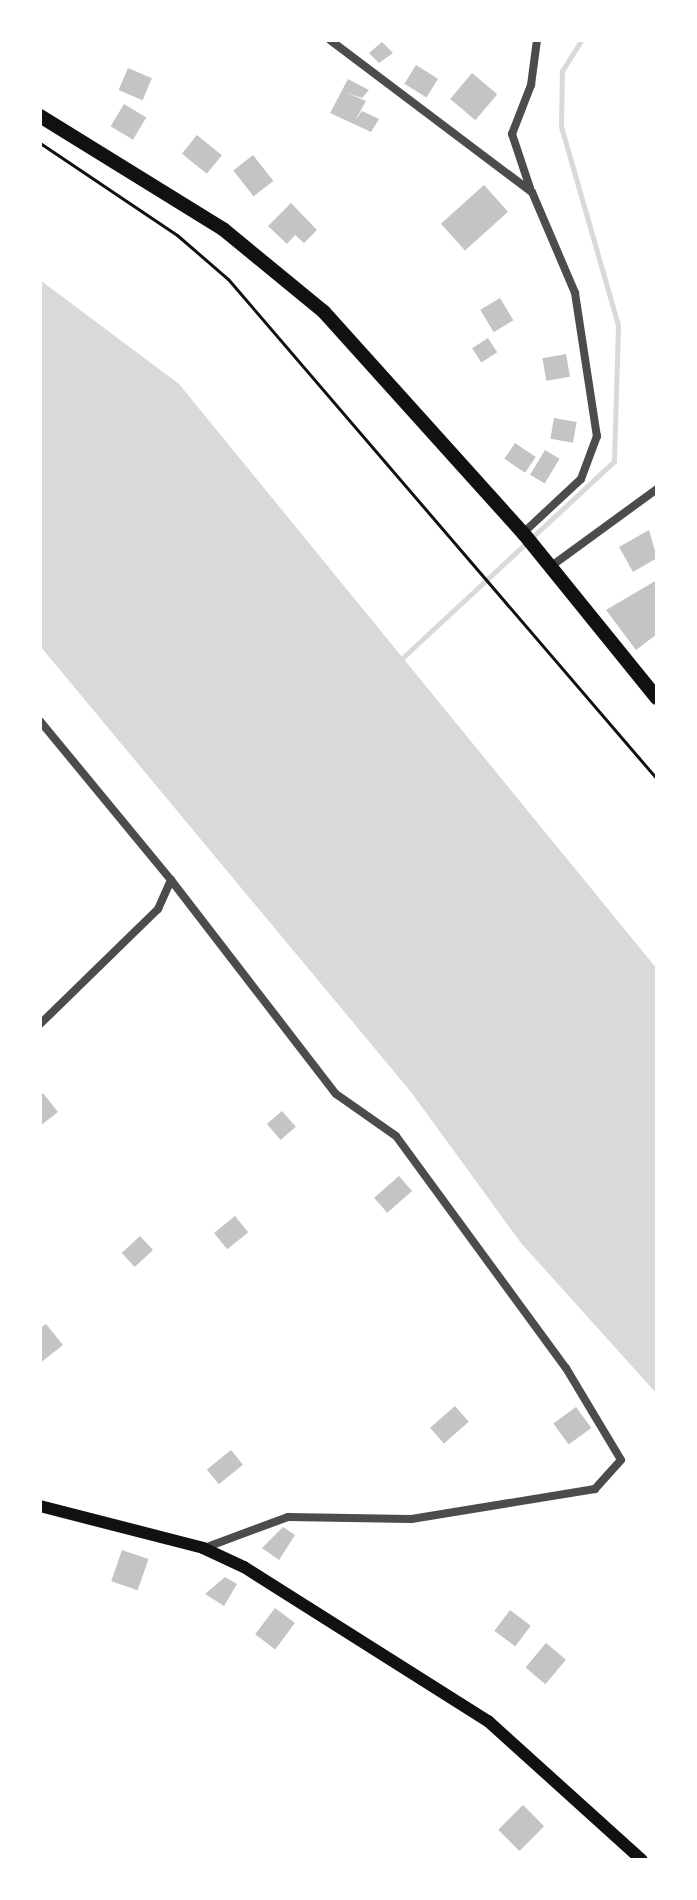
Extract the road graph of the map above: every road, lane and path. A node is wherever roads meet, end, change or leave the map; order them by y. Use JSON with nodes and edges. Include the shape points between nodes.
{"nodes":[{"id":1,"x":330,"y":40,"type":"edge"},
{"id":2,"x":537,"y":40,"type":"edge"},
{"id":3,"x":40,"y":116,"type":"edge"},
{"id":4,"x":40,"y":143,"type":"edge"},
{"id":5,"x":532,"y":192,"type":"junction"},
{"id":6,"x":657,"y":489,"type":"edge"},
{"id":7,"x":523,"y":533,"type":"junction"},
{"id":8,"x":550,"y":567,"type":"junction"},
{"id":9,"x":657,"y":698,"type":"edge"},
{"id":10,"x":40,"y":721,"type":"edge"},
{"id":11,"x":657,"y":779,"type":"edge"},
{"id":12,"x":171,"y":880,"type":"junction"},
{"id":13,"x":40,"y":1024,"type":"edge"},
{"id":14,"x":40,"y":1506,"type":"edge"},
{"id":15,"x":203,"y":1548,"type":"junction"},
{"id":16,"x":642,"y":1860,"type":"edge"}],
"edges":[{"from":1,"to":5,"type":"street"},
{"from":2,"to":5,"type":"street","via":[[531,85],[512,134]]},
{"from":3,"to":7,"type":"main road","via":[[165,190],[276,269],[369,358]]},
{"from":4,"to":11,"type":"path","via":[[177,235],[228,279]]},
{"from":5,"to":7,"type":"street","via":[[575,293],[597,436],[581,479]]},
{"from":6,"to":8,"type":"street"},
{"from":7,"to":8,"type":"main road"},
{"from":8,"to":9,"type":"main road"},
{"from":10,"to":12,"type":"street"},
{"from":12,"to":13,"type":"street","via":[[158,909]]},
{"from":12,"to":15,"type":"street","via":[[336,1094],[396,1136],[566,1368],[621,1460],[595,1489],[411,1519],[288,1517]]},
{"from":14,"to":15,"type":"main road"},
{"from":15,"to":16,"type":"main road","via":[[488,1721]]}]}
